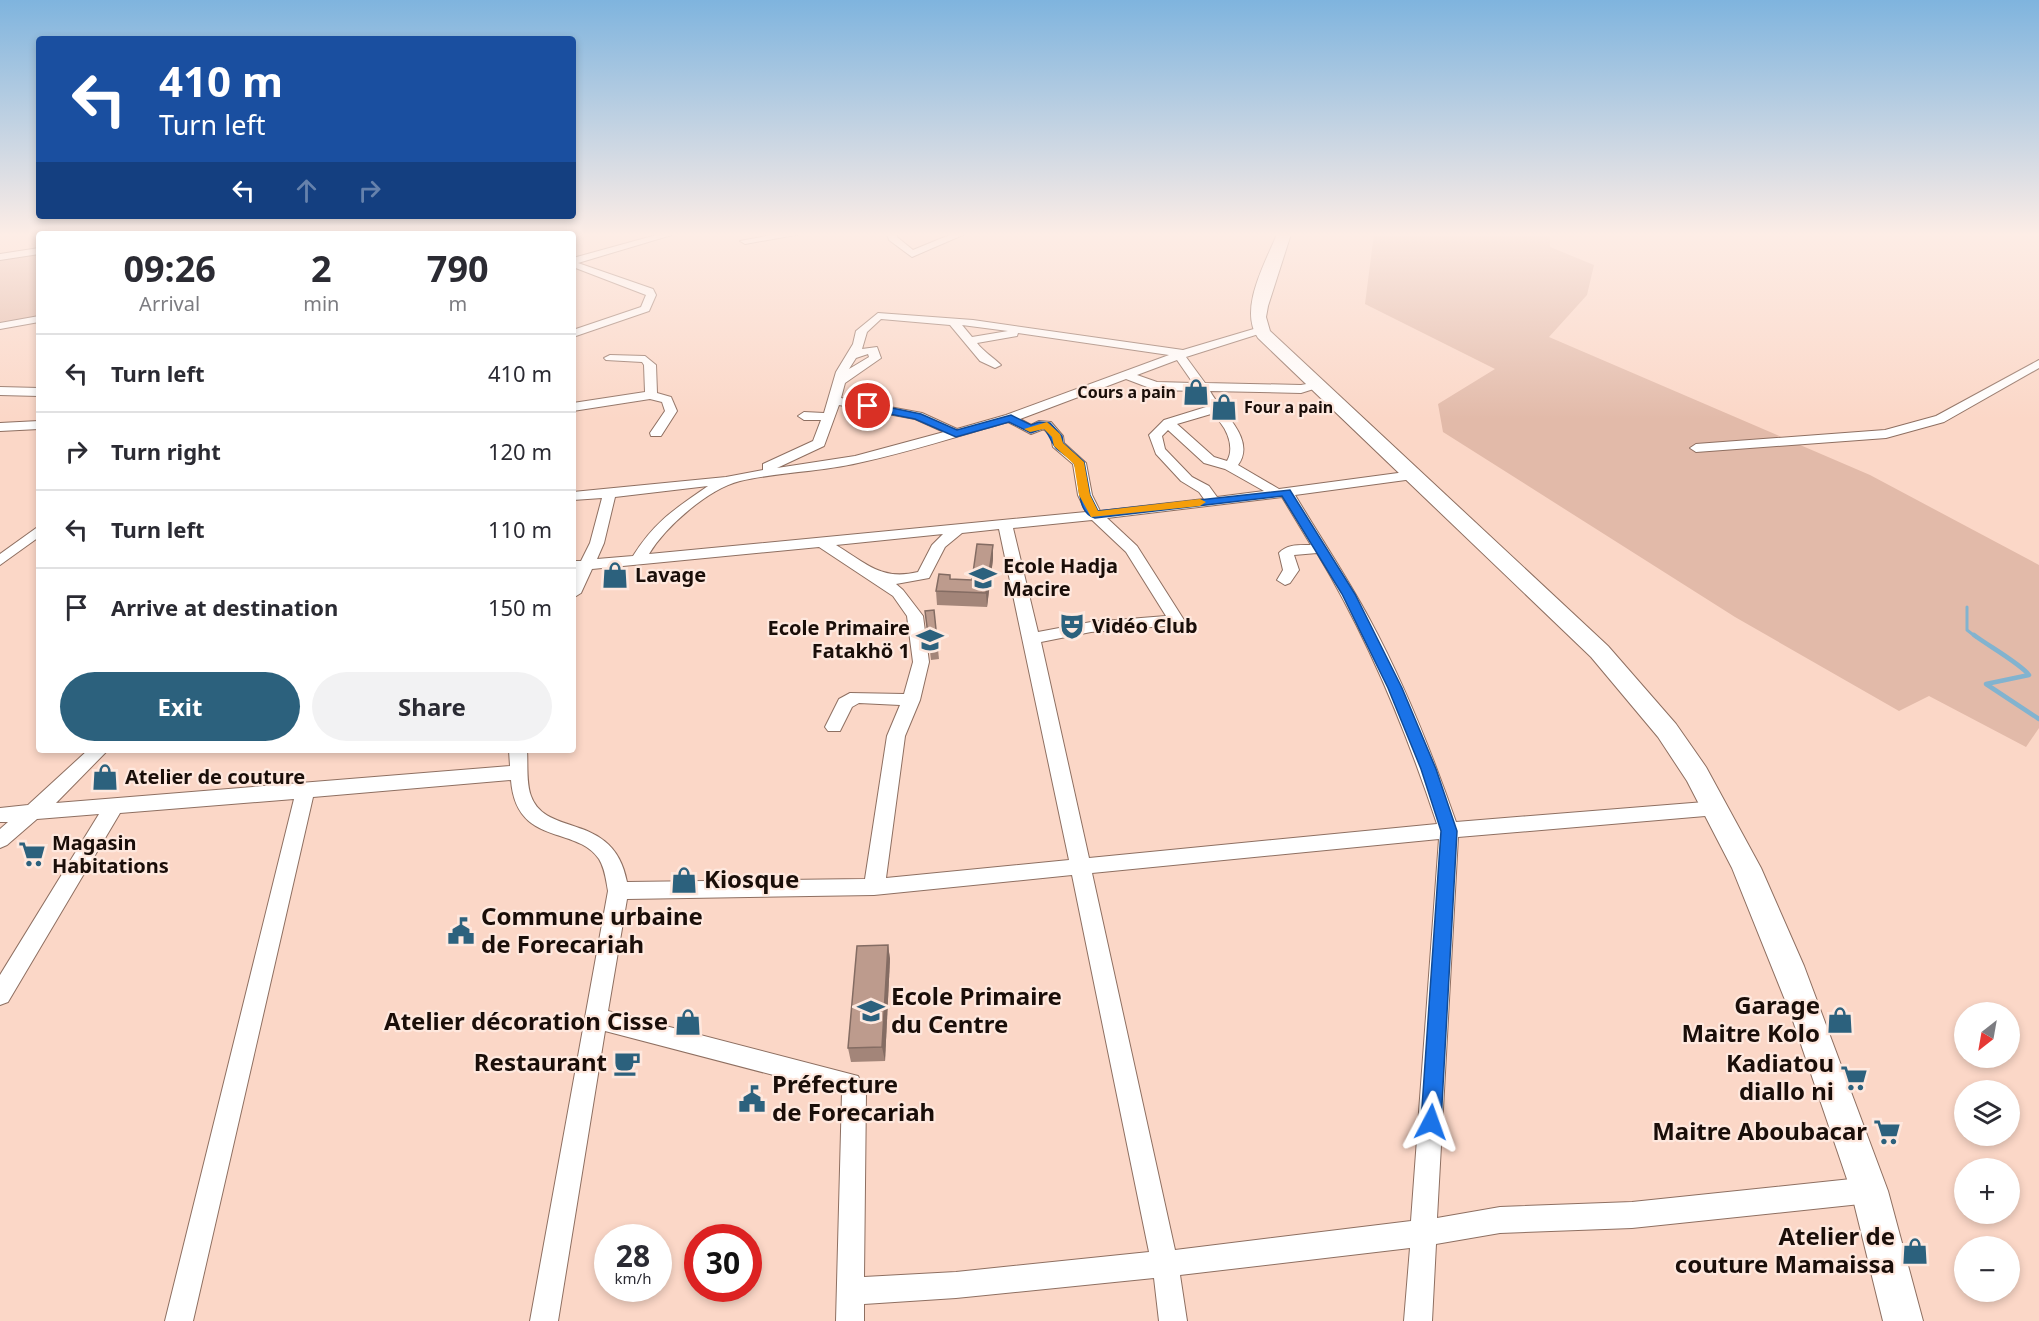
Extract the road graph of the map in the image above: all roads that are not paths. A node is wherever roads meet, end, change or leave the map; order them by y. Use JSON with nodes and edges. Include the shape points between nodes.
{"nodes":[{"id":1,"x":651,"y":296,"type":"edge"},
{"id":2,"x":1263,"y":296,"type":"edge"},
{"id":3,"x":36,"y":320,"type":"edge"},
{"id":4,"x":953,"y":321,"type":"junction"},
{"id":5,"x":0,"y":326,"type":"edge"},
{"id":6,"x":1261,"y":330,"type":"junction"},
{"id":7,"x":1029,"y":331,"type":"junction"},
{"id":8,"x":576,"y":333,"type":"edge"},
{"id":9,"x":969,"y":341,"type":"junction"},
{"id":10,"x":1182,"y":354,"type":"junction"},
{"id":11,"x":851,"y":356,"type":"junction"},
{"id":12,"x":610,"y":358,"type":"dead end"},
{"id":13,"x":2039,"y":363,"type":"edge"},
{"id":14,"x":995,"y":365,"type":"dead end"},
{"id":15,"x":1125,"y":374,"type":"junction"},
{"id":16,"x":840,"y":381,"type":"junction"},
{"id":17,"x":1201,"y":386,"type":"junction"},
{"id":18,"x":1317,"y":386,"type":"junction"},
{"id":19,"x":0,"y":391,"type":"edge"},
{"id":20,"x":36,"y":392,"type":"edge"},
{"id":21,"x":651,"y":395,"type":"junction"},
{"id":22,"x":576,"y":396,"type":"edge"},
{"id":23,"x":626,"y":397,"type":"junction"},
{"id":24,"x":834,"y":400,"type":"junction"},
{"id":25,"x":576,"y":406,"type":"edge"},
{"id":26,"x":1213,"y":409,"type":"junction"},
{"id":27,"x":804,"y":416,"type":"dead end"},
{"id":28,"x":829,"y":417,"type":"junction"},
{"id":29,"x":1011,"y":418,"type":"junction"},
{"id":30,"x":1168,"y":423,"type":"junction"},
{"id":31,"x":36,"y":425,"type":"edge"},
{"id":32,"x":0,"y":427,"type":"edge"},
{"id":33,"x":656,"y":433,"type":"dead end"},
{"id":34,"x":956,"y":433,"type":"junction"},
{"id":35,"x":1696,"y":448,"type":"dead end"},
{"id":36,"x":1230,"y":466,"type":"junction"},
{"id":37,"x":760,"y":473,"type":"junction"},
{"id":38,"x":1413,"y":475,"type":"junction"},
{"id":39,"x":735,"y":478,"type":"junction"},
{"id":40,"x":1280,"y":493,"type":"junction"},
{"id":41,"x":607,"y":494,"type":"junction"},
{"id":42,"x":576,"y":496,"type":"edge"},
{"id":43,"x":1211,"y":500,"type":"junction"},
{"id":44,"x":1095,"y":515,"type":"junction"},
{"id":45,"x":1005,"y":525,"type":"junction"},
{"id":46,"x":958,"y":529,"type":"junction"},
{"id":47,"x":36,"y":532,"type":"edge"},
{"id":48,"x":823,"y":543,"type":"junction"},
{"id":49,"x":1321,"y":549,"type":"junction"},
{"id":50,"x":0,"y":561,"type":"edge"},
{"id":51,"x":637,"y":561,"type":"junction"},
{"id":52,"x":579,"y":566,"type":"edge"},
{"id":53,"x":880,"y":579,"type":"junction"},
{"id":54,"x":1285,"y":580,"type":"dead end"},
{"id":55,"x":1032,"y":638,"type":"junction"},
{"id":56,"x":911,"y":700,"type":"junction"},
{"id":57,"x":834,"y":727,"type":"dead end"},
{"id":58,"x":96,"y":753,"type":"edge"},
{"id":59,"x":520,"y":761,"type":"edge"},
{"id":60,"x":305,"y":792,"type":"junction"},
{"id":61,"x":116,"y":804,"type":"junction"},
{"id":62,"x":1717,"y":808,"type":"junction"},
{"id":63,"x":30,"y":813,"type":"junction"},
{"id":64,"x":0,"y":815,"type":"edge"},
{"id":65,"x":1449,"y":831,"type":"junction"},
{"id":66,"x":0,"y":840,"type":"edge"},
{"id":67,"x":1080,"y":868,"type":"junction"},
{"id":68,"x":874,"y":887,"type":"junction"},
{"id":69,"x":618,"y":891,"type":"junction"},
{"id":70,"x":0,"y":995,"type":"edge"},
{"id":71,"x":596,"y":1018,"type":"junction"},
{"id":72,"x":1870,"y":1190,"type":"junction"},
{"id":73,"x":1423,"y":1233,"type":"junction"},
{"id":74,"x":1165,"y":1264,"type":"junction"},
{"id":75,"x":851,"y":1292,"type":"junction"},
{"id":76,"x":179,"y":1321,"type":"edge"},
{"id":77,"x":544,"y":1321,"type":"edge"},
{"id":78,"x":850,"y":1321,"type":"edge"},
{"id":79,"x":1173,"y":1321,"type":"edge"},
{"id":80,"x":1418,"y":1321,"type":"edge"},
{"id":81,"x":1903,"y":1321,"type":"edge"}],
"edges":[{"from":1,"to":8,"type":"street","via":[[645,309]]},
{"from":2,"to":6,"type":"highway","via":[[1257,319]]},
{"from":3,"to":5,"type":"street"},
{"from":4,"to":7,"type":"street"},
{"from":4,"to":9,"type":"street"},
{"from":4,"to":11,"type":"street","via":[[878,316],[866,325]]},
{"from":6,"to":10,"type":"street"},
{"from":6,"to":18,"type":"highway"},
{"from":7,"to":9,"type":"street"},
{"from":7,"to":10,"type":"street"},
{"from":9,"to":14,"type":"street","via":[[984,359]]},
{"from":10,"to":15,"type":"street"},
{"from":10,"to":17,"type":"street"},
{"from":11,"to":16,"type":"street"},
{"from":11,"to":16,"type":"street","via":[[873,349],[875,358]]},
{"from":12,"to":21,"type":"street","via":[[645,359],[650,364]]},
{"from":13,"to":35,"type":"street","via":[[1940,420],[1886,434]]},
{"from":15,"to":17,"type":"street","via":[[1149,386]]},
{"from":15,"to":29,"type":"street"},
{"from":16,"to":24,"type":"street"},
{"from":17,"to":18,"type":"street"},
{"from":17,"to":26,"type":"street"},
{"from":18,"to":38,"type":"highway"},
{"from":19,"to":20,"type":"street"},
{"from":21,"to":23,"type":"street"},
{"from":21,"to":33,"type":"street","via":[[667,400],[671,411]]},
{"from":22,"to":23,"type":"street"},
{"from":23,"to":25,"type":"street"},
{"from":24,"to":28,"type":"street"},
{"from":24,"to":34,"type":"street","via":[[918,416]]},
{"from":26,"to":30,"type":"street"},
{"from":26,"to":36,"type":"street","via":[[1223,416],[1237,442],[1236,458]]},
{"from":27,"to":28,"type":"street"},
{"from":28,"to":37,"type":"street","via":[[819,443]]},
{"from":29,"to":34,"type":"street"},
{"from":29,"to":44,"type":"street","via":[[1031,430],[1039,425],[1049,428],[1057,436],[1058,444],[1079,462],[1085,495]]},
{"from":30,"to":36,"type":"street","via":[[1209,460]]},
{"from":30,"to":43,"type":"street","via":[[1155,435],[1155,444],[1166,460],[1179,468],[1181,475],[1201,485]]},
{"from":31,"to":32,"type":"street"},
{"from":34,"to":37,"type":"street","via":[[855,460]]},
{"from":36,"to":40,"type":"street"},
{"from":37,"to":39,"type":"street"},
{"from":38,"to":40,"type":"street"},
{"from":38,"to":62,"type":"highway","via":[[1567,619],[1635,690]]},
{"from":39,"to":41,"type":"street"},
{"from":39,"to":51,"type":"street","via":[[671,518],[654,534]]},
{"from":40,"to":43,"type":"street"},
{"from":40,"to":49,"type":"street"},
{"from":41,"to":42,"type":"street"},
{"from":41,"to":52,"type":"street","via":[[597,543]]},
{"from":43,"to":44,"type":"street"},
{"from":44,"to":45,"type":"street"},
{"from":44,"to":55,"type":"street","via":[[1132,549],[1176,620],[1091,627]]},
{"from":45,"to":46,"type":"street"},
{"from":45,"to":55,"type":"street"},
{"from":46,"to":48,"type":"street"},
{"from":46,"to":53,"type":"street","via":[[939,545],[924,575]]},
{"from":47,"to":50,"type":"street"},
{"from":48,"to":51,"type":"street"},
{"from":48,"to":53,"type":"street"},
{"from":49,"to":54,"type":"street","via":[[1286,553],[1290,570]]},
{"from":49,"to":65,"type":"street","via":[[1395,688],[1429,769]]},
{"from":51,"to":52,"type":"street"},
{"from":53,"to":56,"type":"street","via":[[898,593],[915,616],[921,662]]},
{"from":55,"to":67,"type":"street"},
{"from":56,"to":57,"type":"street","via":[[856,697],[845,703]]},
{"from":56,"to":68,"type":"street","via":[[896,736]]},
{"from":58,"to":63,"type":"street"},
{"from":59,"to":60,"type":"street"},
{"from":59,"to":69,"type":"street","via":[[522,799],[541,819],[594,842],[609,855],[616,870]]},
{"from":60,"to":61,"type":"street"},
{"from":60,"to":76,"type":"street"},
{"from":61,"to":63,"type":"street"},
{"from":61,"to":70,"type":"street"},
{"from":62,"to":65,"type":"street"},
{"from":62,"to":72,"type":"highway","via":[[1788,964]]},
{"from":63,"to":64,"type":"street"},
{"from":63,"to":66,"type":"street"},
{"from":65,"to":67,"type":"street"},
{"from":65,"to":73,"type":"street"},
{"from":67,"to":68,"type":"street"},
{"from":67,"to":74,"type":"street"},
{"from":68,"to":69,"type":"street"},
{"from":69,"to":71,"type":"street"},
{"from":71,"to":75,"type":"street","via":[[850,1084],[854,1092]]},
{"from":71,"to":77,"type":"street"},
{"from":72,"to":73,"type":"street","via":[[1632,1215],[1500,1220]]},
{"from":72,"to":81,"type":"highway"},
{"from":73,"to":74,"type":"street"},
{"from":73,"to":80,"type":"street"},
{"from":74,"to":75,"type":"street"},
{"from":74,"to":79,"type":"street"},
{"from":75,"to":78,"type":"street"}]}
